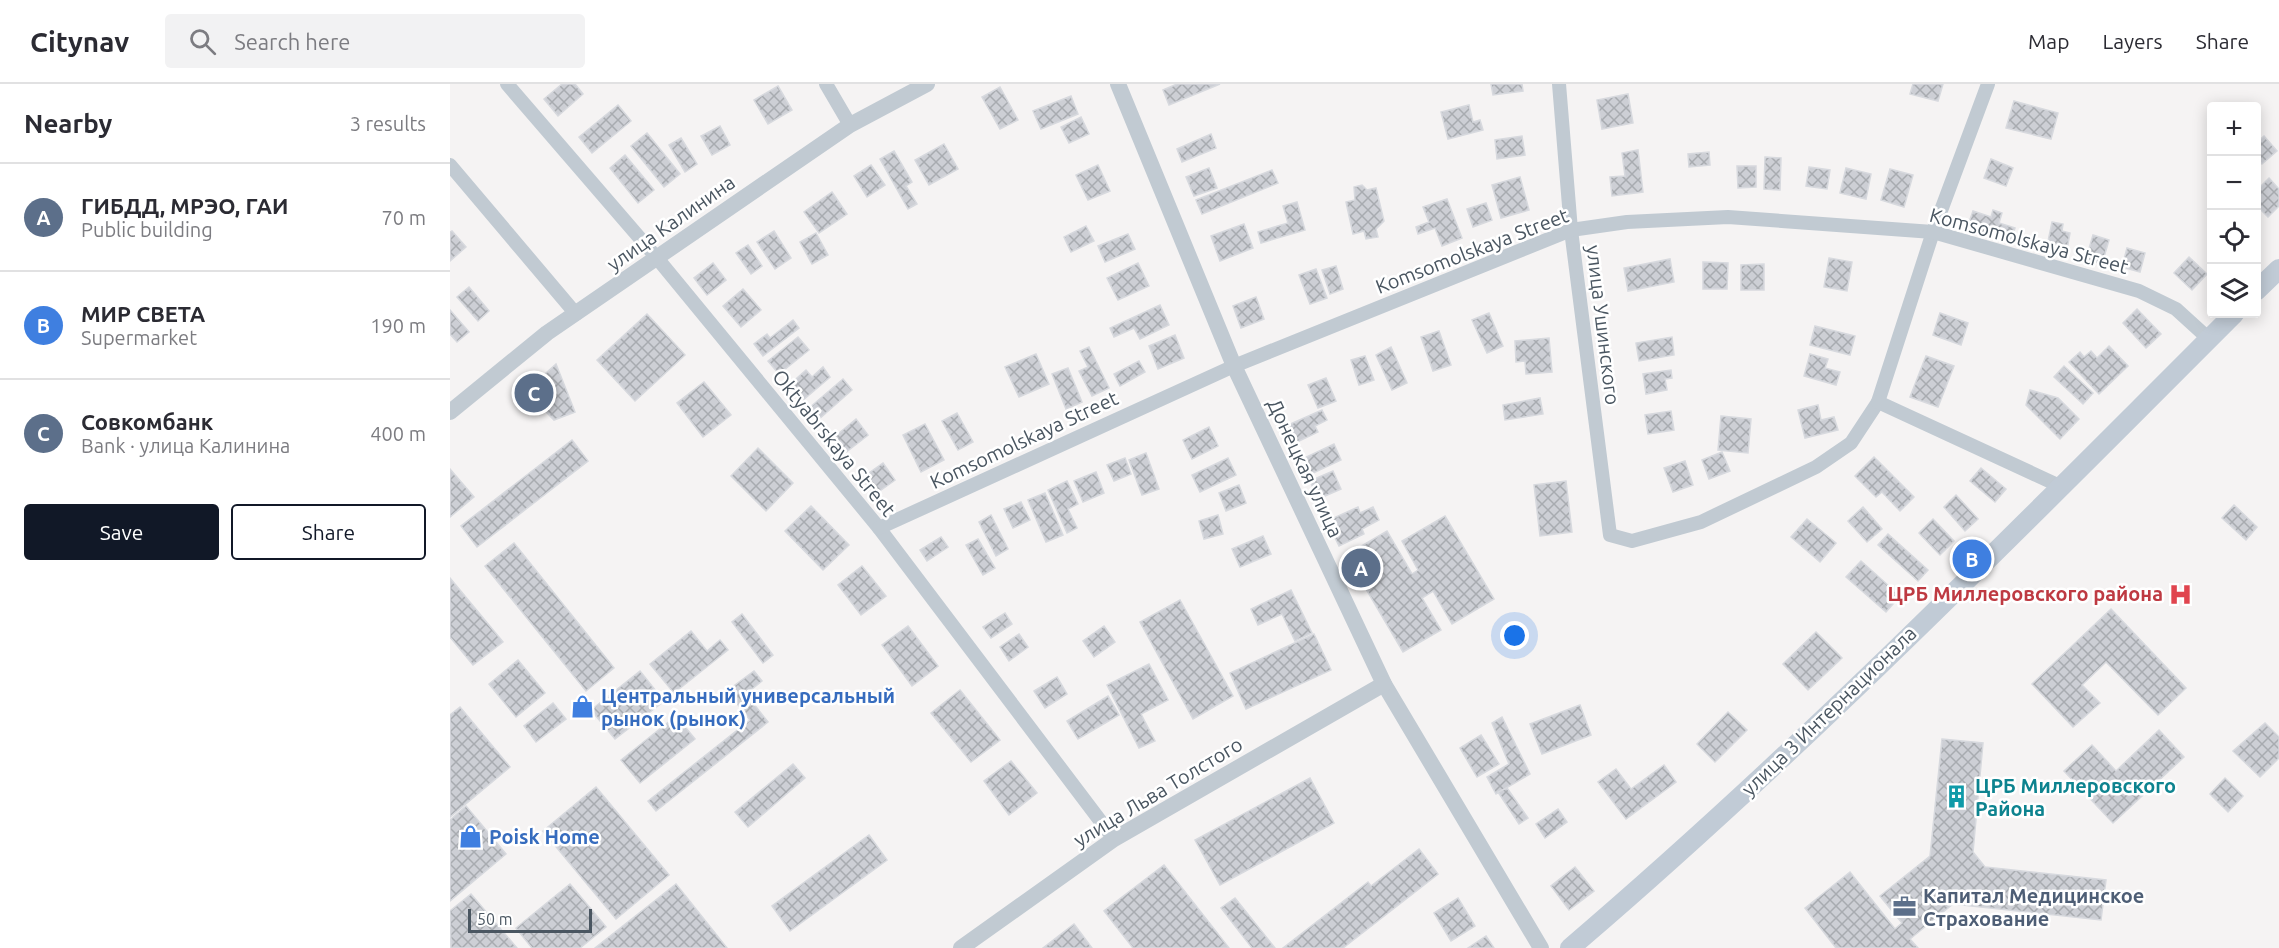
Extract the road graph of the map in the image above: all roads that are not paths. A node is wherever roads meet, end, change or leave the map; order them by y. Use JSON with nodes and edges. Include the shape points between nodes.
{"nodes":[{"id":1,"x":507,"y":84,"type":"edge"},
{"id":2,"x":826,"y":84,"type":"edge"},
{"id":3,"x":927,"y":84,"type":"edge"},
{"id":4,"x":1118,"y":84,"type":"edge"},
{"id":5,"x":1559,"y":84,"type":"edge"},
{"id":6,"x":1988,"y":84,"type":"edge"},
{"id":7,"x":850,"y":125,"type":"junction"},
{"id":8,"x":450,"y":165,"type":"edge"},
{"id":9,"x":1571,"y":230,"type":"junction"},
{"id":10,"x":1933,"y":232,"type":"junction"},
{"id":11,"x":657,"y":258,"type":"junction"},
{"id":12,"x":2279,"y":269,"type":"edge"},
{"id":13,"x":2261,"y":286,"type":"edge"},
{"id":14,"x":576,"y":314,"type":"junction"},
{"id":15,"x":2230,"y":318,"type":"edge"},
{"id":16,"x":2209,"y":339,"type":"junction"},
{"id":17,"x":1234,"y":366,"type":"junction"},
{"id":18,"x":1878,"y":402,"type":"junction"},
{"id":19,"x":450,"y":412,"type":"edge"},
{"id":20,"x":2062,"y":487,"type":"junction"},
{"id":21,"x":879,"y":528,"type":"junction"},
{"id":22,"x":1384,"y":684,"type":"junction"},
{"id":23,"x":1114,"y":838,"type":"junction"},
{"id":24,"x":961,"y":948,"type":"edge"},
{"id":25,"x":1541,"y":948,"type":"edge"},
{"id":26,"x":1570,"y":948,"type":"edge"}],
"edges":[{"from":1,"to":11,"type":"street","name":"Oktyabrskaya Street"},
{"from":2,"to":7,"type":"street"},
{"from":3,"to":7,"type":"street","name":"улица Калинина"},
{"from":4,"to":17,"type":"street","name":"Донецкая улица"},
{"from":5,"to":9,"type":"street","name":"улица Ушинского"},
{"from":6,"to":10,"type":"street"},
{"from":7,"to":11,"type":"street","name":"улица Калинина"},
{"from":8,"to":14,"type":"street"},
{"from":9,"to":10,"type":"street","name":"Komsomolskaya Street","via":[[1627,222],[1728,217]]},
{"from":9,"to":17,"type":"street","name":"Komsomolskaya Street"},
{"from":9,"to":18,"type":"street","name":"улица Ушинского","via":[[1610,535],[1632,541],[1701,522],[1772,490],[1851,443]]},
{"from":10,"to":16,"type":"street","name":"Komsomolskaya Street","via":[[2139,291],[2176,309]]},
{"from":10,"to":18,"type":"street"},
{"from":11,"to":14,"type":"street","name":"улица Калинина"},
{"from":11,"to":21,"type":"street","name":"Oktyabrskaya Street"},
{"from":12,"to":13,"type":"main road"},
{"from":14,"to":19,"type":"street","name":"улица Калинина"},
{"from":15,"to":16,"type":"main road","name":"улица 3 Интернационала"},
{"from":16,"to":20,"type":"main road","name":"улица 3 Интернационала"},
{"from":17,"to":21,"type":"street","name":"Komsomolskaya Street"},
{"from":17,"to":22,"type":"street","name":"Донецкая улица"},
{"from":18,"to":20,"type":"street"},
{"from":20,"to":26,"type":"main road","name":"улица 3 Интернационала","via":[[1760,778]]},
{"from":21,"to":23,"type":"street","name":"Oktyabrskaya Street"},
{"from":22,"to":23,"type":"street","name":"улица Льва Толстого"},
{"from":22,"to":25,"type":"street","name":"Донецкая улица"},
{"from":23,"to":24,"type":"street","name":"улица Льва Толстого"}]}
